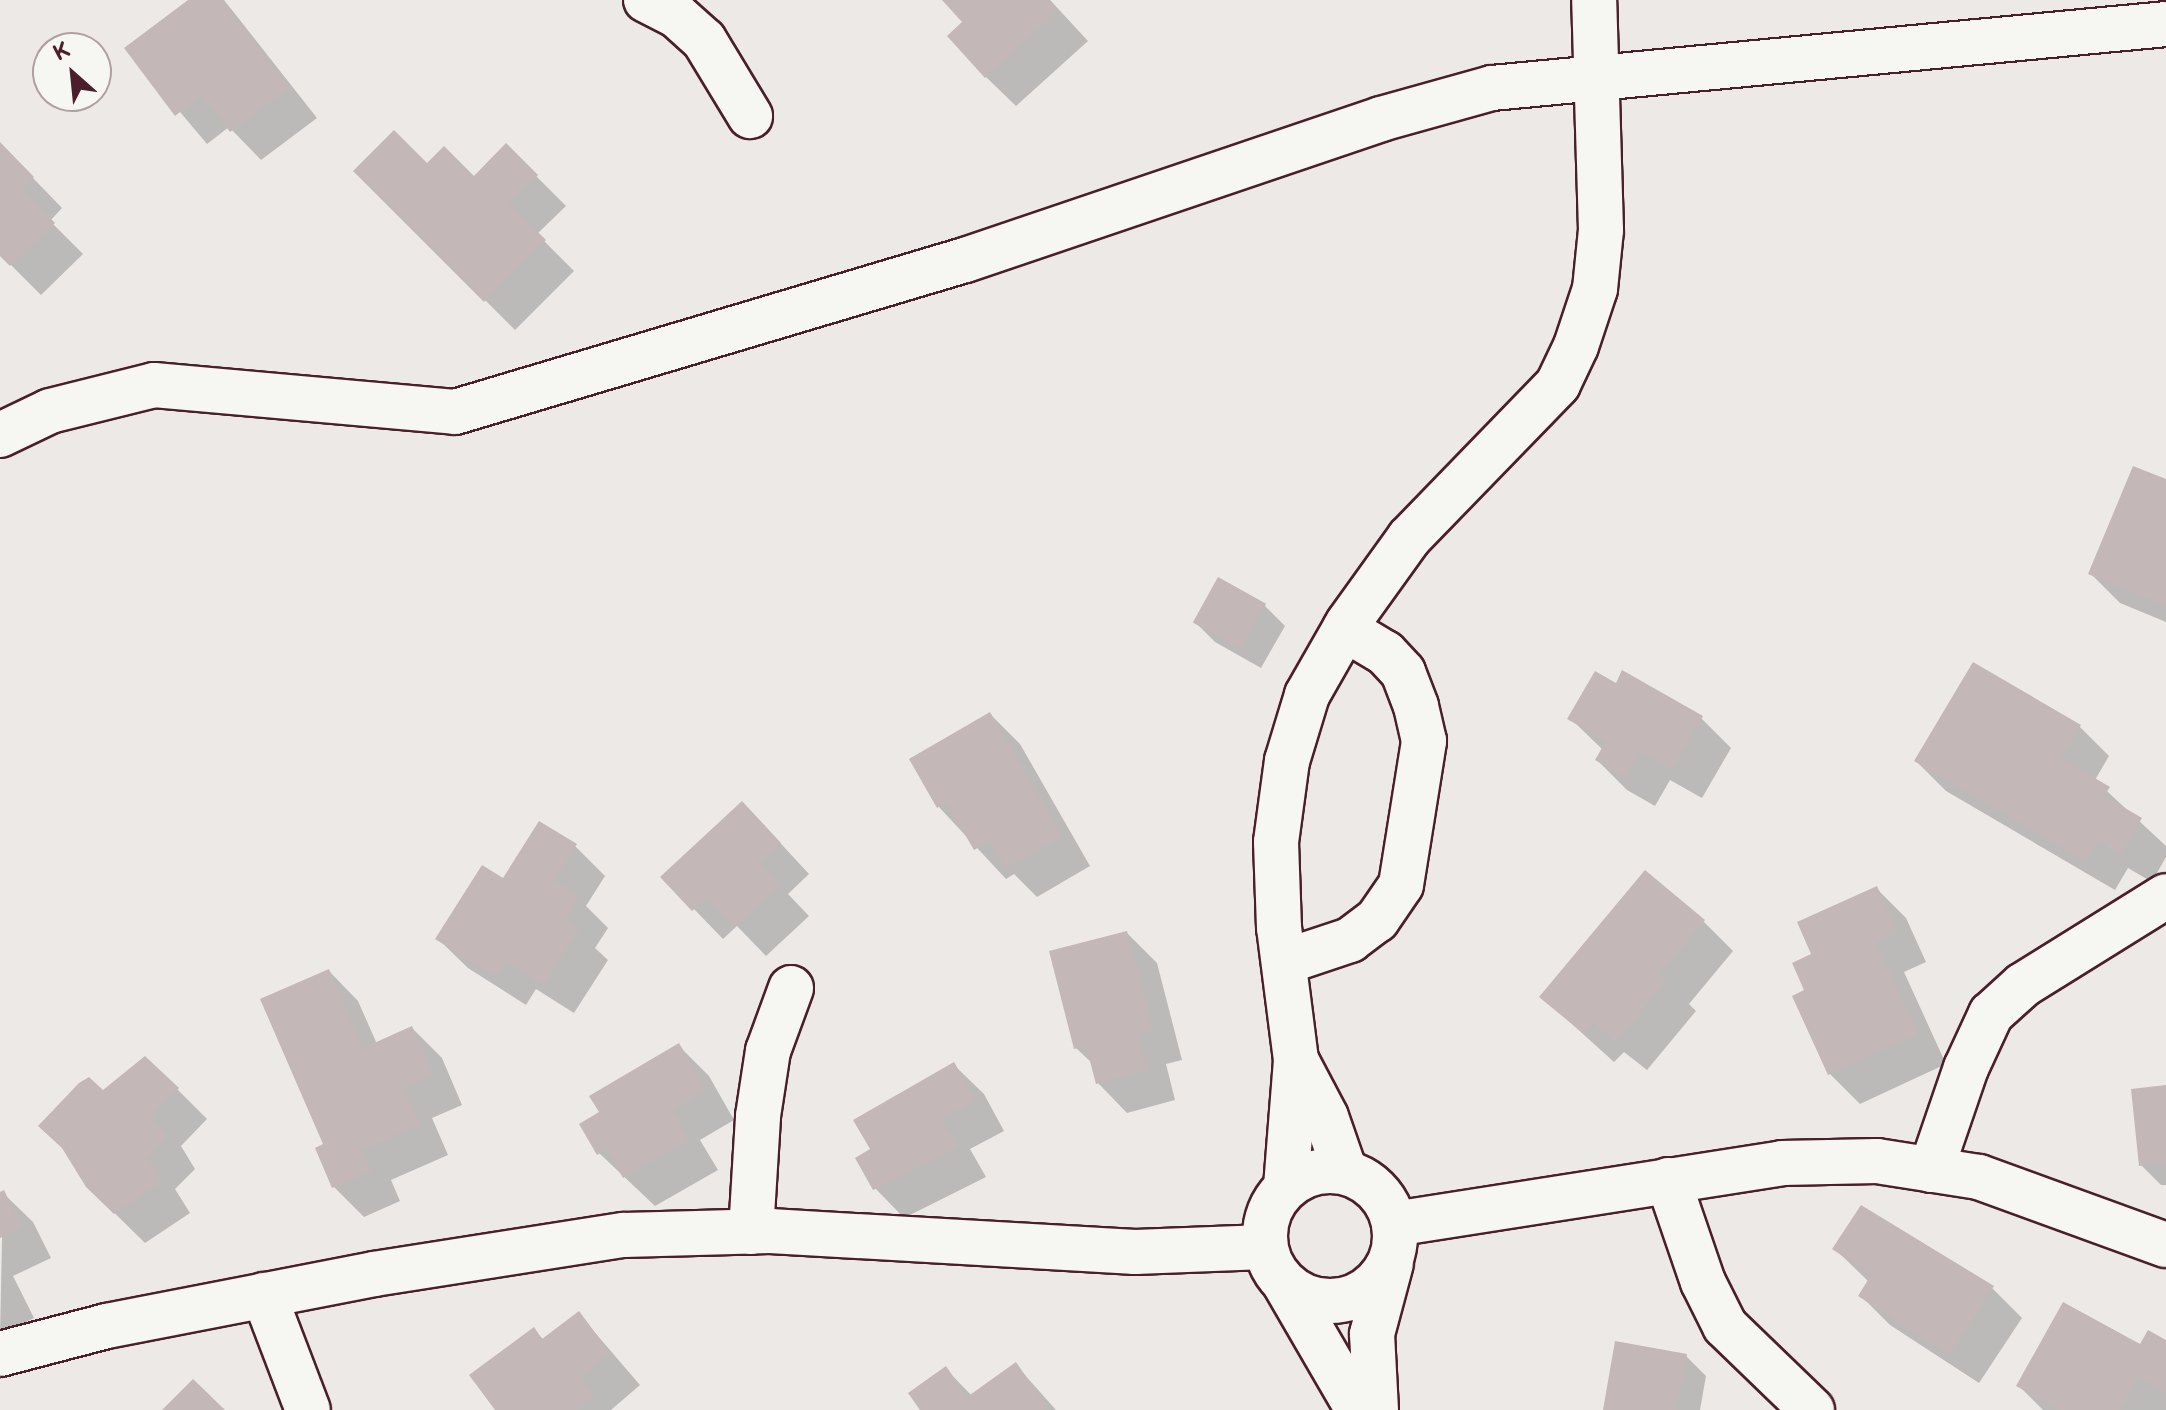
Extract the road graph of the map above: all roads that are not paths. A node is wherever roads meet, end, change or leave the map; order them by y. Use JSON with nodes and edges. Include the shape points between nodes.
{"nodes":[{"id":1,"x":646,"y":0,"type":"edge"},
{"id":2,"x":1594,"y":0,"type":"edge"},
{"id":3,"x":2166,"y":24,"type":"edge"},
{"id":4,"x":1598,"y":74,"type":"junction"},
{"id":5,"x":750,"y":116,"type":"dead end"},
{"id":6,"x":0,"y":435,"type":"edge"},
{"id":7,"x":1345,"y":629,"type":"junction"},
{"id":8,"x":2166,"y":896,"type":"edge"},
{"id":9,"x":1284,"y":962,"type":"junction"},
{"id":10,"x":791,"y":988,"type":"dead end"},
{"id":11,"x":1296,"y":1060,"type":"junction"},
{"id":12,"x":1931,"y":1170,"type":"junction"},
{"id":13,"x":1345,"y":1172,"type":"junction"},
{"id":14,"x":1668,"y":1180,"type":"junction"},
{"id":15,"x":1286,"y":1187,"type":"junction"},
{"id":16,"x":751,"y":1232,"type":"junction"},
{"id":17,"x":1394,"y":1240,"type":"junction"},
{"id":18,"x":2166,"y":1245,"type":"edge"},
{"id":19,"x":1265,"y":1247,"type":"junction"},
{"id":20,"x":1285,"y":1284,"type":"junction"},
{"id":21,"x":264,"y":1295,"type":"junction"},
{"id":22,"x":0,"y":1354,"type":"edge"},
{"id":23,"x":308,"y":1410,"type":"edge"},
{"id":24,"x":1358,"y":1410,"type":"edge"},
{"id":25,"x":1376,"y":1410,"type":"edge"},
{"id":26,"x":1812,"y":1410,"type":"edge"}],
"edges":[{"from":1,"to":5,"type":"street","via":[[676,15],[704,40]]},
{"from":2,"to":4,"type":"street"},
{"from":3,"to":4,"type":"street","via":[[1712,68]]},
{"from":4,"to":6,"type":"street","via":[[1492,88],[1381,119],[965,260],[455,412],[154,385],[50,411]]},
{"from":4,"to":7,"type":"street","via":[[1601,230],[1595,289],[1576,346],[1558,384],[1409,538]]},
{"from":7,"to":9,"type":"street","via":[[1307,695],[1287,761],[1276,842]]},
{"from":7,"to":9,"type":"street","via":[[1385,653],[1403,672],[1424,741],[1401,885],[1377,920],[1350,940]]},
{"from":8,"to":12,"type":"street","via":[[2023,985],[1991,1014]]},
{"from":9,"to":11,"type":"street"},
{"from":10,"to":16,"type":"street","via":[[768,1051]]},
{"from":11,"to":13,"type":"street","via":[[1326,1117]]},
{"from":11,"to":15,"type":"street"},
{"from":12,"to":14,"type":"street","via":[[1877,1161],[1782,1163]]},
{"from":12,"to":18,"type":"street","via":[[1979,1177]]},
{"from":13,"to":15,"type":"street","via":[[1304,1176]]},
{"from":13,"to":17,"type":"street","via":[[1382,1195]]},
{"from":14,"to":17,"type":"street"},
{"from":14,"to":26,"type":"street","via":[[1703,1282],[1725,1326]]},
{"from":15,"to":19,"type":"street","via":[[1272,1204]]},
{"from":16,"to":19,"type":"street","via":[[1135,1252]]},
{"from":16,"to":21,"type":"street","via":[[624,1235]]},
{"from":17,"to":20,"type":"street","via":[[1367,1291],[1346,1299],[1304,1296]]},
{"from":17,"to":25,"type":"street","via":[[1372,1334]]},
{"from":19,"to":20,"type":"street"},
{"from":20,"to":24,"type":"street"},
{"from":21,"to":22,"type":"street"},
{"from":21,"to":23,"type":"street"}]}
